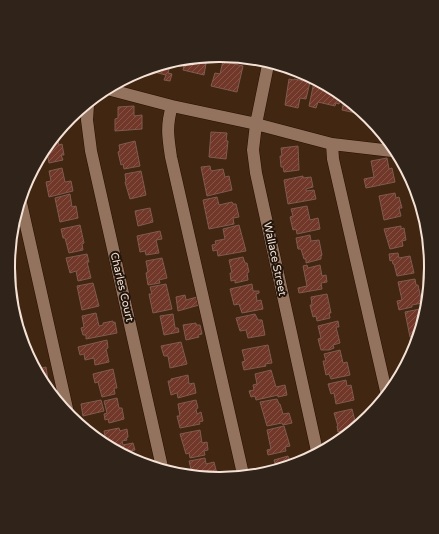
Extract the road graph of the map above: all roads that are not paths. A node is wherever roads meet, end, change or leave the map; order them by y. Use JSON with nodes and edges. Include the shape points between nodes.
{"nodes":[{"id":1,"x":267,"y":68,"type":"edge"},
{"id":2,"x":115,"y":91,"type":"edge"},
{"id":3,"x":172,"y":106,"type":"junction"},
{"id":4,"x":88,"y":111,"type":"edge"},
{"id":5,"x":256,"y":124,"type":"junction"},
{"id":6,"x":332,"y":144,"type":"junction"},
{"id":7,"x":388,"y":151,"type":"edge"},
{"id":8,"x":23,"y":211,"type":"edge"},
{"id":9,"x":385,"y":387,"type":"edge"},
{"id":10,"x":65,"y":401,"type":"edge"},
{"id":11,"x":316,"y":447,"type":"edge"},
{"id":12,"x":161,"y":463,"type":"edge"},
{"id":13,"x":242,"y":470,"type":"edge"}],
"edges":[{"from":1,"to":5,"type":"street","name":"Wallace Street"},
{"from":2,"to":3,"type":"street"},
{"from":3,"to":5,"type":"street"},
{"from":3,"to":13,"type":"street","via":[[168,121],[168,137]]},
{"from":4,"to":12,"type":"street","name":"Charles Court","via":[[91,151]]},
{"from":5,"to":6,"type":"street"},
{"from":5,"to":11,"type":"street","name":"Wallace Street","via":[[253,150],[256,173]]},
{"from":6,"to":7,"type":"street"},
{"from":6,"to":9,"type":"street","via":[[333,159]]},
{"from":8,"to":10,"type":"street"}]}
